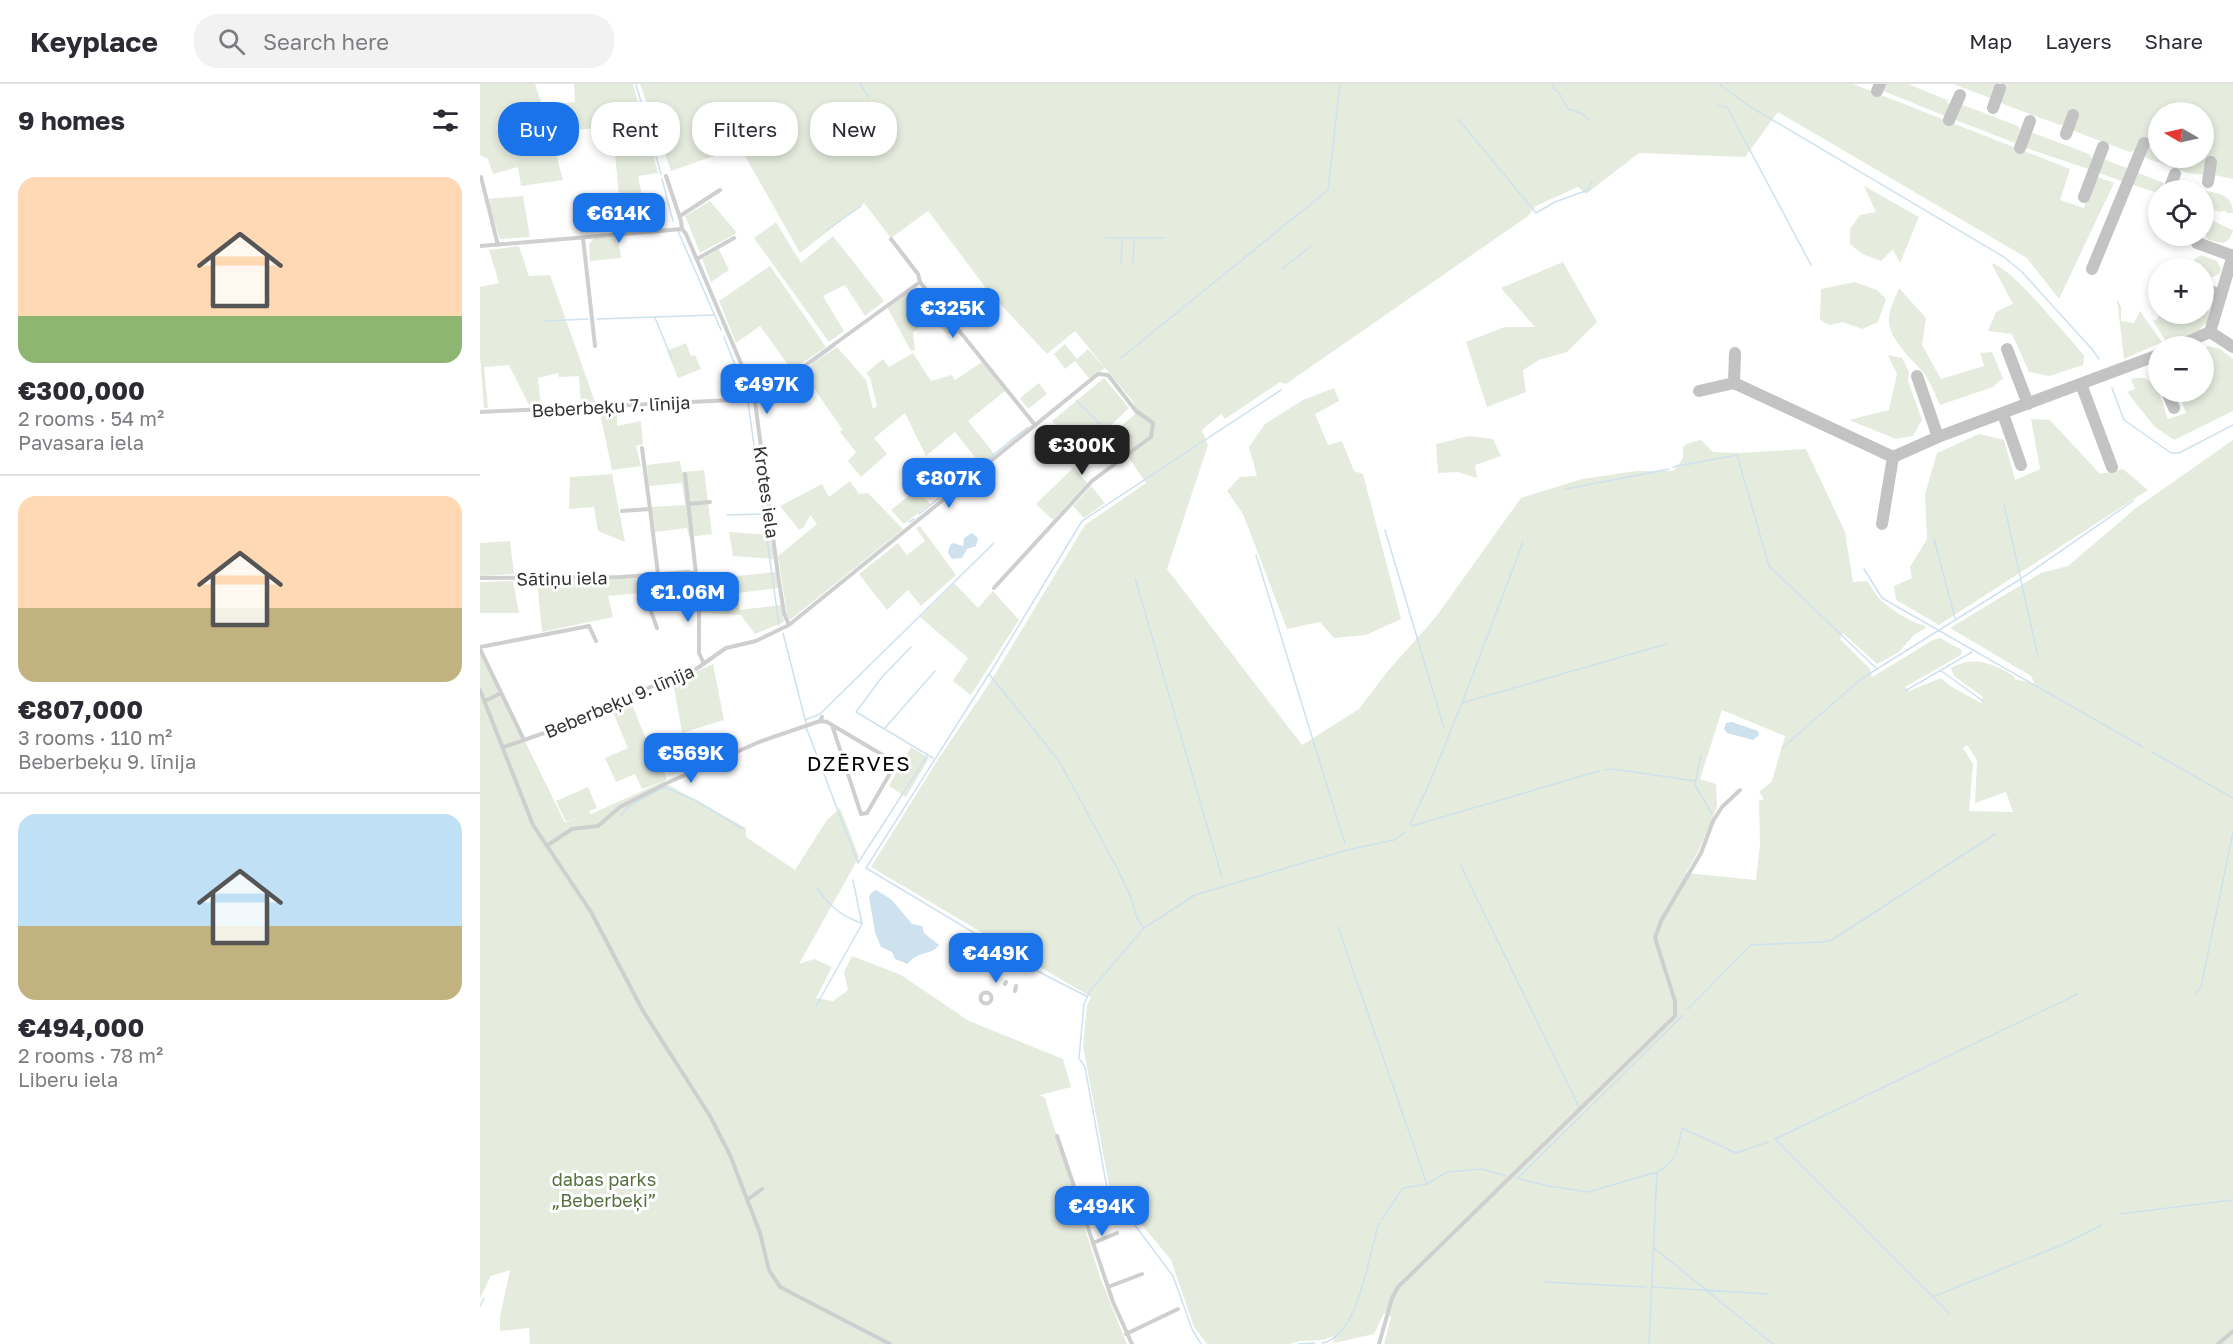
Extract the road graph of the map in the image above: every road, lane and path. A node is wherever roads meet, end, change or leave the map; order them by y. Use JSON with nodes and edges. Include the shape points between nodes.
{"nodes":[{"id":1,"x":666,"y":176,"type":"dead end"},
{"id":2,"x":482,"y":177,"type":"dead end"},
{"id":3,"x":720,"y":190,"type":"dead end"},
{"id":4,"x":680,"y":216,"type":"junction"},
{"id":5,"x":682,"y":229,"type":"junction"},
{"id":6,"x":584,"y":238,"type":"junction"},
{"id":7,"x":734,"y":238,"type":"dead end"},
{"id":8,"x":891,"y":239,"type":"dead end"},
{"id":9,"x":498,"y":245,"type":"junction"},
{"id":10,"x":480,"y":246,"type":"edge"},
{"id":11,"x":697,"y":259,"type":"junction"},
{"id":12,"x":920,"y":282,"type":"junction"},
{"id":13,"x":595,"y":346,"type":"dead end"},
{"id":14,"x":753,"y":399,"type":"junction"},
{"id":15,"x":480,"y":412,"type":"edge"},
{"id":16,"x":1035,"y":425,"type":"junction"},
{"id":17,"x":642,"y":448,"type":"dead end"},
{"id":18,"x":685,"y":474,"type":"dead end"},
{"id":19,"x":710,"y":502,"type":"dead end"},
{"id":20,"x":688,"y":504,"type":"junction"},
{"id":21,"x":650,"y":509,"type":"junction"},
{"id":22,"x":622,"y":511,"type":"dead end"},
{"id":23,"x":658,"y":574,"type":"junction"},
{"id":24,"x":696,"y":574,"type":"junction"},
{"id":25,"x":638,"y":576,"type":"junction"},
{"id":26,"x":480,"y":578,"type":"edge"},
{"id":27,"x":994,"y":588,"type":"dead end"},
{"id":28,"x":789,"y":625,"type":"junction"},
{"id":29,"x":657,"y":628,"type":"dead end"},
{"id":30,"x":596,"y":640,"type":"dead end"},
{"id":31,"x":480,"y":648,"type":"edge"},
{"id":32,"x":704,"y":664,"type":"junction"},
{"id":33,"x":480,"y":690,"type":"edge"},
{"id":34,"x":501,"y":693,"type":"junction"},
{"id":35,"x":485,"y":701,"type":"junction"},
{"id":36,"x":832,"y":726,"type":"junction"},
{"id":37,"x":524,"y":740,"type":"junction"},
{"id":38,"x":504,"y":747,"type":"junction"},
{"id":39,"x":1740,"y":790,"type":"dead end"},
{"id":40,"x":548,"y":845,"type":"junction"},
{"id":41,"x":1057,"y":1136,"type":"dead end"},
{"id":42,"x":762,"y":1188,"type":"dead end"},
{"id":43,"x":747,"y":1200,"type":"junction"},
{"id":44,"x":1118,"y":1233,"type":"dead end"},
{"id":45,"x":1093,"y":1243,"type":"junction"},
{"id":46,"x":1142,"y":1274,"type":"dead end"},
{"id":47,"x":1108,"y":1287,"type":"junction"},
{"id":48,"x":1178,"y":1309,"type":"dead end"},
{"id":49,"x":2233,"y":1331,"type":"edge"},
{"id":50,"x":1126,"y":1334,"type":"junction"},
{"id":51,"x":890,"y":1344,"type":"edge"},
{"id":52,"x":1132,"y":1344,"type":"edge"},
{"id":53,"x":1379,"y":1344,"type":"edge"},
{"id":54,"x":2218,"y":1344,"type":"edge"}],
"edges":[{"from":1,"to":4,"type":"street","name":"Krotes iela"},
{"from":2,"to":9,"type":"street"},
{"from":3,"to":4,"type":"street"},
{"from":4,"to":5,"type":"street","name":"Krotes iela"},
{"from":5,"to":6,"type":"street"},
{"from":5,"to":11,"type":"street","name":"Krotes iela"},
{"from":6,"to":9,"type":"street"},
{"from":6,"to":13,"type":"street"},
{"from":7,"to":11,"type":"street"},
{"from":8,"to":12,"type":"street"},
{"from":9,"to":10,"type":"street"},
{"from":11,"to":14,"type":"street","name":"Krotes iela"},
{"from":12,"to":14,"type":"street","name":"Beberbeķu 7. līnija","via":[[768,393]]},
{"from":12,"to":16,"type":"street"},
{"from":14,"to":15,"type":"street","name":"Beberbeķu 7. līnija"},
{"from":14,"to":28,"type":"street","name":"Krotes iela","via":[[784,613]]},
{"from":16,"to":27,"type":"street","name":"Beberbeķu 9. līnija","via":[[1102,373],[1136,411],[1149,418],[1154,428],[1151,437],[1092,481]]},
{"from":16,"to":28,"type":"street","name":"Beberbeķu 9. līnija"},
{"from":17,"to":21,"type":"street"},
{"from":18,"to":20,"type":"street"},
{"from":19,"to":20,"type":"street"},
{"from":20,"to":24,"type":"street"},
{"from":21,"to":22,"type":"street"},
{"from":21,"to":23,"type":"street"},
{"from":23,"to":24,"type":"street","name":"Sātiņu iela"},
{"from":23,"to":25,"type":"street","name":"Sātiņu iela"},
{"from":24,"to":32,"type":"street","via":[[699,653]]},
{"from":25,"to":26,"type":"street","name":"Sātiņu iela"},
{"from":25,"to":29,"type":"street"},
{"from":28,"to":32,"type":"street","name":"Beberbeķu 9. līnija","via":[[756,641],[726,648]]},
{"from":30,"to":31,"type":"street","via":[[589,626]]},
{"from":31,"to":34,"type":"street"},
{"from":32,"to":37,"type":"street","name":"Beberbeķu 9. līnija"},
{"from":33,"to":35,"type":"street"},
{"from":34,"to":35,"type":"street"},
{"from":34,"to":37,"type":"street"},
{"from":35,"to":38,"type":"street"},
{"from":36,"to":36,"type":"street","via":[[896,763],[867,813],[861,814]]},
{"from":36,"to":40,"type":"street","via":[[821,719],[759,742],[620,807],[598,826],[572,829]]},
{"from":37,"to":38,"type":"street","name":"Beberbeķu 9. līnija"},
{"from":38,"to":40,"type":"street","via":[[533,825]]},
{"from":39,"to":53,"type":"street","via":[[1713,821],[1701,853],[1654,938],[1675,1001],[1675,1016],[1398,1287]]},
{"from":40,"to":43,"type":"street","via":[[591,912],[643,1011],[710,1116]]},
{"from":41,"to":45,"type":"street"},
{"from":42,"to":43,"type":"street"},
{"from":43,"to":51,"type":"street","via":[[769,1270],[780,1287]]},
{"from":44,"to":45,"type":"street"},
{"from":45,"to":47,"type":"street"},
{"from":46,"to":47,"type":"street"},
{"from":47,"to":50,"type":"street"},
{"from":48,"to":50,"type":"street"},
{"from":49,"to":54,"type":"street"},
{"from":50,"to":52,"type":"street"}]}
